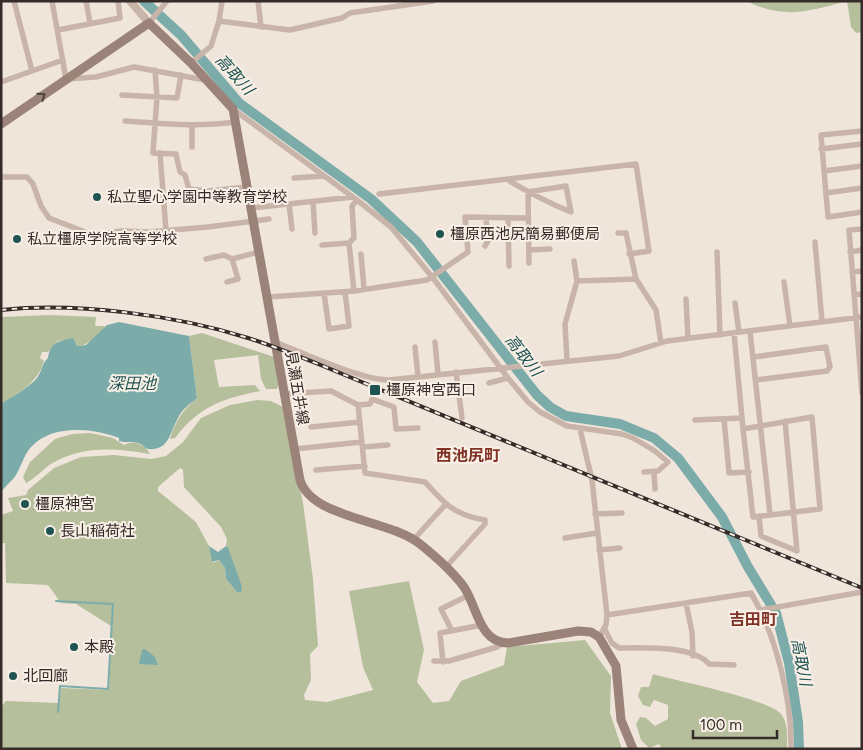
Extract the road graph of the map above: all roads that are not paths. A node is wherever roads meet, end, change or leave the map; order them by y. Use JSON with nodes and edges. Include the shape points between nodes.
{"nodes":[{"id":1,"x":14,"y":1,"type":"edge"},
{"id":2,"x":52,"y":1,"type":"edge"},
{"id":3,"x":86,"y":1,"type":"edge"},
{"id":4,"x":118,"y":1,"type":"edge"},
{"id":5,"x":130,"y":1,"type":"edge"},
{"id":6,"x":222,"y":1,"type":"edge"},
{"id":7,"x":258,"y":1,"type":"edge"},
{"id":8,"x":433,"y":1,"type":"edge"},
{"id":9,"x":166,"y":2,"type":"edge"},
{"id":10,"x":151,"y":21,"type":"junction"},
{"id":11,"x":219,"y":21,"type":"junction"},
{"id":12,"x":90,"y":24,"type":"junction"},
{"id":13,"x":261,"y":27,"type":"junction"},
{"id":14,"x":58,"y":30,"type":"junction"},
{"id":15,"x":63,"y":60,"type":"junction"},
{"id":16,"x":193,"y":62,"type":"junction"},
{"id":17,"x":154,"y":70,"type":"junction"},
{"id":18,"x":32,"y":71,"type":"junction"},
{"id":19,"x":181,"y":75,"type":"junction"},
{"id":20,"x":66,"y":79,"type":"junction"},
{"id":21,"x":208,"y":80,"type":"junction"},
{"id":22,"x":1,"y":82,"type":"edge"},
{"id":23,"x":122,"y":95,"type":"dead end"},
{"id":24,"x":156,"y":97,"type":"junction"},
{"id":25,"x":233,"y":109,"type":"junction"},
{"id":26,"x":125,"y":121,"type":"dead end"},
{"id":27,"x":235,"y":122,"type":"junction"},
{"id":28,"x":155,"y":123,"type":"junction"},
{"id":29,"x":1,"y":124,"type":"edge"},
{"id":30,"x":192,"y":125,"type":"junction"},
{"id":31,"x":862,"y":131,"type":"edge"},
{"id":32,"x":862,"y":144,"type":"edge"},
{"id":33,"x":192,"y":147,"type":"dead end"},
{"id":34,"x":821,"y":149,"type":"junction"},
{"id":35,"x":160,"y":152,"type":"junction"},
{"id":36,"x":862,"y":166,"type":"edge"},
{"id":37,"x":824,"y":171,"type":"junction"},
{"id":38,"x":324,"y":176,"type":"junction"},
{"id":39,"x":1,"y":177,"type":"edge"},
{"id":40,"x":294,"y":178,"type":"dead end"},
{"id":41,"x":508,"y":179,"type":"junction"},
{"id":42,"x":246,"y":187,"type":"junction"},
{"id":43,"x":862,"y":188,"type":"edge"},
{"id":44,"x":528,"y":192,"type":"junction"},
{"id":45,"x":826,"y":193,"type":"junction"},
{"id":46,"x":379,"y":194,"type":"dead end"},
{"id":47,"x":355,"y":198,"type":"junction"},
{"id":48,"x":313,"y":202,"type":"junction"},
{"id":49,"x":289,"y":204,"type":"junction"},
{"id":50,"x":251,"y":208,"type":"junction"},
{"id":51,"x":862,"y":212,"type":"edge"},
{"id":52,"x":486,"y":218,"type":"junction"},
{"id":53,"x":508,"y":218,"type":"junction"},
{"id":54,"x":528,"y":218,"type":"junction"},
{"id":55,"x":269,"y":219,"type":"dead end"},
{"id":56,"x":253,"y":222,"type":"junction"},
{"id":57,"x":862,"y":228,"type":"edge"},
{"id":58,"x":292,"y":229,"type":"dead end"},
{"id":59,"x":166,"y":230,"type":"junction"},
{"id":60,"x":315,"y":232,"type":"dead end"},
{"id":61,"x":618,"y":232,"type":"dead end"},
{"id":62,"x":815,"y":242,"type":"dead end"},
{"id":63,"x":349,"y":243,"type":"junction"},
{"id":64,"x":322,"y":245,"type":"dead end"},
{"id":65,"x":486,"y":246,"type":"dead end"},
{"id":66,"x":550,"y":249,"type":"dead end"},
{"id":67,"x":529,"y":250,"type":"junction"},
{"id":68,"x":862,"y":250,"type":"edge"},
{"id":69,"x":259,"y":252,"type":"junction"},
{"id":70,"x":717,"y":252,"type":"dead end"},
{"id":71,"x":850,"y":252,"type":"junction"},
{"id":72,"x":361,"y":254,"type":"dead end"},
{"id":73,"x":629,"y":254,"type":"junction"},
{"id":74,"x":206,"y":259,"type":"dead end"},
{"id":75,"x":232,"y":259,"type":"junction"},
{"id":76,"x":574,"y":261,"type":"dead end"},
{"id":77,"x":529,"y":263,"type":"dead end"},
{"id":78,"x":509,"y":266,"type":"dead end"},
{"id":79,"x":862,"y":271,"type":"edge"},
{"id":80,"x":852,"y":272,"type":"junction"},
{"id":81,"x":434,"y":277,"type":"junction"},
{"id":82,"x":636,"y":279,"type":"junction"},
{"id":83,"x":577,"y":281,"type":"junction"},
{"id":84,"x":227,"y":282,"type":"dead end"},
{"id":85,"x":784,"y":282,"type":"dead end"},
{"id":86,"x":364,"y":290,"type":"junction"},
{"id":87,"x":354,"y":291,"type":"junction"},
{"id":88,"x":345,"y":292,"type":"junction"},
{"id":89,"x":324,"y":293,"type":"junction"},
{"id":90,"x":862,"y":294,"type":"edge"},
{"id":91,"x":854,"y":295,"type":"junction"},
{"id":92,"x":268,"y":297,"type":"junction"},
{"id":93,"x":686,"y":299,"type":"dead end"},
{"id":94,"x":735,"y":303,"type":"dead end"},
{"id":95,"x":858,"y":317,"type":"edge"},
{"id":96,"x":822,"y":321,"type":"junction"},
{"id":97,"x":790,"y":326,"type":"junction"},
{"id":98,"x":750,"y":331,"type":"junction"},
{"id":99,"x":736,"y":333,"type":"junction"},
{"id":100,"x":720,"y":334,"type":"junction"},
{"id":101,"x":688,"y":338,"type":"junction"},
{"id":102,"x":275,"y":342,"type":"junction"},
{"id":103,"x":435,"y":342,"type":"dead end"},
{"id":104,"x":661,"y":343,"type":"junction"},
{"id":105,"x":415,"y":347,"type":"dead end"},
{"id":106,"x":754,"y":357,"type":"junction"},
{"id":107,"x":568,"y":360,"type":"junction"},
{"id":108,"x":502,"y":367,"type":"junction"},
{"id":109,"x":456,"y":372,"type":"junction"},
{"id":110,"x":438,"y":374,"type":"junction"},
{"id":111,"x":418,"y":376,"type":"junction"},
{"id":112,"x":508,"y":378,"type":"junction"},
{"id":113,"x":756,"y":380,"type":"junction"},
{"id":114,"x":861,"y":380,"type":"edge"},
{"id":115,"x":489,"y":383,"type":"dead end"},
{"id":116,"x":862,"y":393,"type":"edge"},
{"id":117,"x":284,"y":394,"type":"junction"},
{"id":118,"x":358,"y":405,"type":"junction"},
{"id":119,"x":462,"y":418,"type":"dead end"},
{"id":120,"x":742,"y":418,"type":"junction"},
{"id":121,"x":724,"y":419,"type":"junction"},
{"id":122,"x":695,"y":420,"type":"dead end"},
{"id":123,"x":785,"y":421,"type":"junction"},
{"id":124,"x":360,"y":422,"type":"junction"},
{"id":125,"x":761,"y":426,"type":"junction"},
{"id":126,"x":312,"y":427,"type":"dead end"},
{"id":127,"x":418,"y":428,"type":"dead end"},
{"id":128,"x":580,"y":429,"type":"junction"},
{"id":129,"x":743,"y":429,"type":"junction"},
{"id":130,"x":362,"y":445,"type":"junction"},
{"id":131,"x":388,"y":445,"type":"dead end"},
{"id":132,"x":294,"y":449,"type":"junction"},
{"id":133,"x":365,"y":466,"type":"junction"},
{"id":134,"x":316,"y":470,"type":"dead end"},
{"id":135,"x":644,"y":472,"type":"dead end"},
{"id":136,"x":654,"y":472,"type":"junction"},
{"id":137,"x":749,"y":472,"type":"junction"},
{"id":138,"x":656,"y":489,"type":"dead end"},
{"id":139,"x":446,"y":504,"type":"junction"},
{"id":140,"x":794,"y":511,"type":"junction"},
{"id":141,"x":622,"y":513,"type":"dead end"},
{"id":142,"x":596,"y":514,"type":"junction"},
{"id":143,"x":770,"y":514,"type":"junction"},
{"id":144,"x":759,"y":516,"type":"junction"},
{"id":145,"x":597,"y":534,"type":"junction"},
{"id":146,"x":565,"y":538,"type":"dead end"},
{"id":147,"x":414,"y":539,"type":"junction"},
{"id":148,"x":620,"y":548,"type":"dead end"},
{"id":149,"x":599,"y":550,"type":"junction"},
{"id":150,"x":445,"y":568,"type":"junction"},
{"id":151,"x":862,"y":592,"type":"edge"},
{"id":152,"x":468,"y":596,"type":"junction"},
{"id":153,"x":686,"y":603,"type":"junction"},
{"id":154,"x":762,"y":609,"type":"junction"},
{"id":155,"x":607,"y":615,"type":"junction"},
{"id":156,"x":482,"y":625,"type":"junction"},
{"id":157,"x":452,"y":631,"type":"junction"},
{"id":158,"x":602,"y":633,"type":"junction"},
{"id":159,"x":502,"y":643,"type":"junction"},
{"id":160,"x":693,"y":656,"type":"junction"},
{"id":161,"x":434,"y":661,"type":"dead end"},
{"id":162,"x":444,"y":662,"type":"junction"},
{"id":163,"x":734,"y":665,"type":"dead end"},
{"id":164,"x":631,"y":747,"type":"edge"},
{"id":165,"x":791,"y":749,"type":"edge"}],
"edges":[{"from":1,"to":18,"type":"street"},
{"from":2,"to":14,"type":"street"},
{"from":3,"to":12,"type":"street"},
{"from":4,"to":12,"type":"street","via":[[120,18]]},
{"from":5,"to":10,"type":"street"},
{"from":6,"to":11,"type":"street"},
{"from":7,"to":13,"type":"street"},
{"from":8,"to":13,"type":"street","via":[[350,13],[342,18],[290,30]]},
{"from":9,"to":10,"type":"street"},
{"from":10,"to":16,"type":"main road"},
{"from":10,"to":20,"type":"main road"},
{"from":11,"to":13,"type":"street"},
{"from":11,"to":16,"type":"street","via":[[211,46]]},
{"from":12,"to":14,"type":"street"},
{"from":14,"to":15,"type":"street"},
{"from":15,"to":18,"type":"street"},
{"from":15,"to":20,"type":"street"},
{"from":16,"to":21,"type":"main road"},
{"from":17,"to":19,"type":"street"},
{"from":17,"to":20,"type":"street","via":[[129,67],[96,77]]},
{"from":17,"to":24,"type":"street"},
{"from":18,"to":22,"type":"street"},
{"from":19,"to":21,"type":"street"},
{"from":19,"to":24,"type":"street","via":[[177,98]]},
{"from":29,"to":20,"type":"main road","one_way":true},
{"from":21,"to":25,"type":"main road"},
{"from":23,"to":24,"type":"street"},
{"from":24,"to":28,"type":"street"},
{"from":25,"to":27,"type":"main road","name":"見瀬五井線"},
{"from":25,"to":38,"type":"street"},
{"from":26,"to":28,"type":"street"},
{"from":27,"to":30,"type":"street"},
{"from":27,"to":42,"type":"main road","name":"見瀬五井線"},
{"from":28,"to":30,"type":"street"},
{"from":28,"to":35,"type":"street","via":[[153,152]]},
{"from":30,"to":33,"type":"street"},
{"from":31,"to":34,"type":"street","via":[[821,135]]},
{"from":32,"to":34,"type":"street"},
{"from":34,"to":37,"type":"street"},
{"from":35,"to":42,"type":"street","via":[[176,154],[180,172],[185,176],[189,189],[207,191]]},
{"from":35,"to":59,"type":"street"},
{"from":36,"to":37,"type":"street"},
{"from":37,"to":45,"type":"street"},
{"from":38,"to":40,"type":"street"},
{"from":38,"to":47,"type":"street"},
{"from":39,"to":59,"type":"street","via":[[27,177],[49,218],[87,234]]},
{"from":41,"to":44,"type":"street"},
{"from":41,"to":46,"type":"street"},
{"from":41,"to":73,"type":"street","via":[[636,164],[649,252]]},
{"from":42,"to":50,"type":"main road","name":"見瀬五井線"},
{"from":43,"to":45,"type":"street"},
{"from":44,"to":44,"type":"street","via":[[566,186],[571,212],[550,203]]},
{"from":44,"to":54,"type":"street"},
{"from":45,"to":51,"type":"street","via":[[828,217]]},
{"from":47,"to":48,"type":"street"},
{"from":47,"to":63,"type":"street","via":[[352,206],[354,238]]},
{"from":47,"to":81,"type":"street","via":[[395,231]]},
{"from":48,"to":49,"type":"street"},
{"from":48,"to":60,"type":"street"},
{"from":49,"to":50,"type":"street"},
{"from":49,"to":58,"type":"street"},
{"from":50,"to":56,"type":"main road","name":"見瀬五井線"},
{"from":52,"to":53,"type":"street"},
{"from":52,"to":65,"type":"street"},
{"from":52,"to":81,"type":"street","via":[[465,217],[468,252]]},
{"from":53,"to":54,"type":"street"},
{"from":53,"to":78,"type":"street"},
{"from":54,"to":67,"type":"street"},
{"from":55,"to":56,"type":"street"},
{"from":56,"to":59,"type":"street"},
{"from":56,"to":69,"type":"main road","name":"見瀬五井線"},
{"from":57,"to":71,"type":"street","via":[[849,230]]},
{"from":61,"to":73,"type":"street","via":[[626,233]]},
{"from":62,"to":96,"type":"street"},
{"from":63,"to":64,"type":"street"},
{"from":63,"to":87,"type":"street"},
{"from":66,"to":67,"type":"street"},
{"from":67,"to":77,"type":"street"},
{"from":68,"to":71,"type":"street"},
{"from":69,"to":75,"type":"street"},
{"from":69,"to":92,"type":"main road","name":"見瀬五井線"},
{"from":70,"to":100,"type":"street"},
{"from":71,"to":80,"type":"street"},
{"from":72,"to":86,"type":"street"},
{"from":73,"to":82,"type":"street"},
{"from":74,"to":75,"type":"street","via":[[224,255]]},
{"from":75,"to":84,"type":"street","via":[[238,279]]},
{"from":76,"to":83,"type":"street"},
{"from":79,"to":80,"type":"street"},
{"from":80,"to":91,"type":"street"},
{"from":81,"to":86,"type":"street"},
{"from":81,"to":108,"type":"street"},
{"from":82,"to":83,"type":"street"},
{"from":82,"to":104,"type":"street","via":[[656,310]]},
{"from":83,"to":107,"type":"street","via":[[565,324]]},
{"from":85,"to":97,"type":"street"},
{"from":86,"to":87,"type":"street"},
{"from":87,"to":88,"type":"street"},
{"from":88,"to":89,"type":"street"},
{"from":88,"to":89,"type":"street","via":[[349,326],[329,329]]},
{"from":89,"to":92,"type":"street"},
{"from":90,"to":91,"type":"street"},
{"from":91,"to":95,"type":"street"},
{"from":92,"to":102,"type":"main road","name":"見瀬五井線"},
{"from":93,"to":101,"type":"street"},
{"from":94,"to":99,"type":"street"},
{"from":95,"to":96,"type":"street"},
{"from":95,"to":114,"type":"street"},
{"from":96,"to":97,"type":"street"},
{"from":97,"to":98,"type":"street"},
{"from":98,"to":99,"type":"street"},
{"from":98,"to":106,"type":"street"},
{"from":99,"to":100,"type":"street"},
{"from":99,"to":120,"type":"street"},
{"from":100,"to":101,"type":"street"},
{"from":101,"to":104,"type":"street"},
{"from":102,"to":111,"type":"street","via":[[377,379]]},
{"from":102,"to":117,"type":"main road","name":"見瀬五井線"},
{"from":103,"to":110,"type":"street"},
{"from":104,"to":107,"type":"street","via":[[626,355]]},
{"from":105,"to":111,"type":"street"},
{"from":106,"to":113,"type":"street"},
{"from":106,"to":113,"type":"street","via":[[826,347],[830,367],[828,371]]},
{"from":107,"to":108,"type":"street"},
{"from":108,"to":109,"type":"street"},
{"from":108,"to":112,"type":"street"},
{"from":109,"to":110,"type":"street"},
{"from":109,"to":119,"type":"street"},
{"from":110,"to":111,"type":"street"},
{"from":112,"to":115,"type":"street"},
{"from":112,"to":128,"type":"street","via":[[540,412]]},
{"from":113,"to":125,"type":"street"},
{"from":114,"to":116,"type":"street"},
{"from":117,"to":118,"type":"street","via":[[330,391]]},
{"from":117,"to":132,"type":"main road","name":"見瀬五井線"},
{"from":118,"to":124,"type":"street"},
{"from":118,"to":127,"type":"street","via":[[370,404],[372,399],[394,407],[396,429]]},
{"from":120,"to":121,"type":"street"},
{"from":120,"to":129,"type":"street"},
{"from":121,"to":122,"type":"street"},
{"from":121,"to":137,"type":"street","via":[[729,474]]},
{"from":123,"to":125,"type":"street"},
{"from":123,"to":140,"type":"street"},
{"from":123,"to":140,"type":"street","via":[[812,417],[820,509]]},
{"from":124,"to":126,"type":"street"},
{"from":124,"to":130,"type":"street"},
{"from":125,"to":129,"type":"street"},
{"from":125,"to":143,"type":"street"},
{"from":128,"to":136,"type":"street","via":[[622,434],[645,444],[668,462]]},
{"from":128,"to":142,"type":"street"},
{"from":129,"to":137,"type":"street"},
{"from":130,"to":131,"type":"street"},
{"from":130,"to":132,"type":"street"},
{"from":130,"to":133,"type":"street"},
{"from":132,"to":147,"type":"main road","name":"見瀬五井線","via":[[302,487],[310,498],[322,506],[386,526]]},
{"from":133,"to":134,"type":"street"},
{"from":133,"to":139,"type":"street","via":[[366,473],[425,482]]},
{"from":135,"to":136,"type":"street"},
{"from":136,"to":138,"type":"street"},
{"from":137,"to":144,"type":"street","via":[[753,517]]},
{"from":139,"to":147,"type":"street"},
{"from":139,"to":150,"type":"street","via":[[466,516],[485,520],[485,524]]},
{"from":140,"to":143,"type":"street"},
{"from":140,"to":144,"type":"street","via":[[797,551],[761,536]]},
{"from":141,"to":142,"type":"street"},
{"from":142,"to":145,"type":"street"},
{"from":143,"to":144,"type":"street"},
{"from":145,"to":146,"type":"street"},
{"from":145,"to":149,"type":"street"},
{"from":147,"to":150,"type":"main road","name":"見瀬五井線"},
{"from":148,"to":149,"type":"street"},
{"from":149,"to":155,"type":"street"},
{"from":150,"to":152,"type":"main road","name":"見瀬五井線"},
{"from":151,"to":154,"type":"street"},
{"from":152,"to":156,"type":"main road","name":"見瀬五井線"},
{"from":152,"to":157,"type":"street","via":[[441,609]]},
{"from":153,"to":154,"type":"street","via":[[751,593]]},
{"from":153,"to":155,"type":"street"},
{"from":153,"to":160,"type":"street"},
{"from":154,"to":165,"type":"street","via":[[779,667]]},
{"from":155,"to":158,"type":"street"},
{"from":156,"to":157,"type":"street"},
{"from":156,"to":159,"type":"main road","name":"見瀬五井線","via":[[488,635]]},
{"from":157,"to":162,"type":"street","via":[[440,633]]},
{"from":158,"to":159,"type":"main road","via":[[578,631]]},
{"from":158,"to":160,"type":"street","via":[[615,646],[683,651]]},
{"from":158,"to":164,"type":"main road","via":[[616,666],[620,715]]},
{"from":159,"to":162,"type":"street"},
{"from":160,"to":163,"type":"street","via":[[709,664]]},
{"from":161,"to":162,"type":"street"}]}
